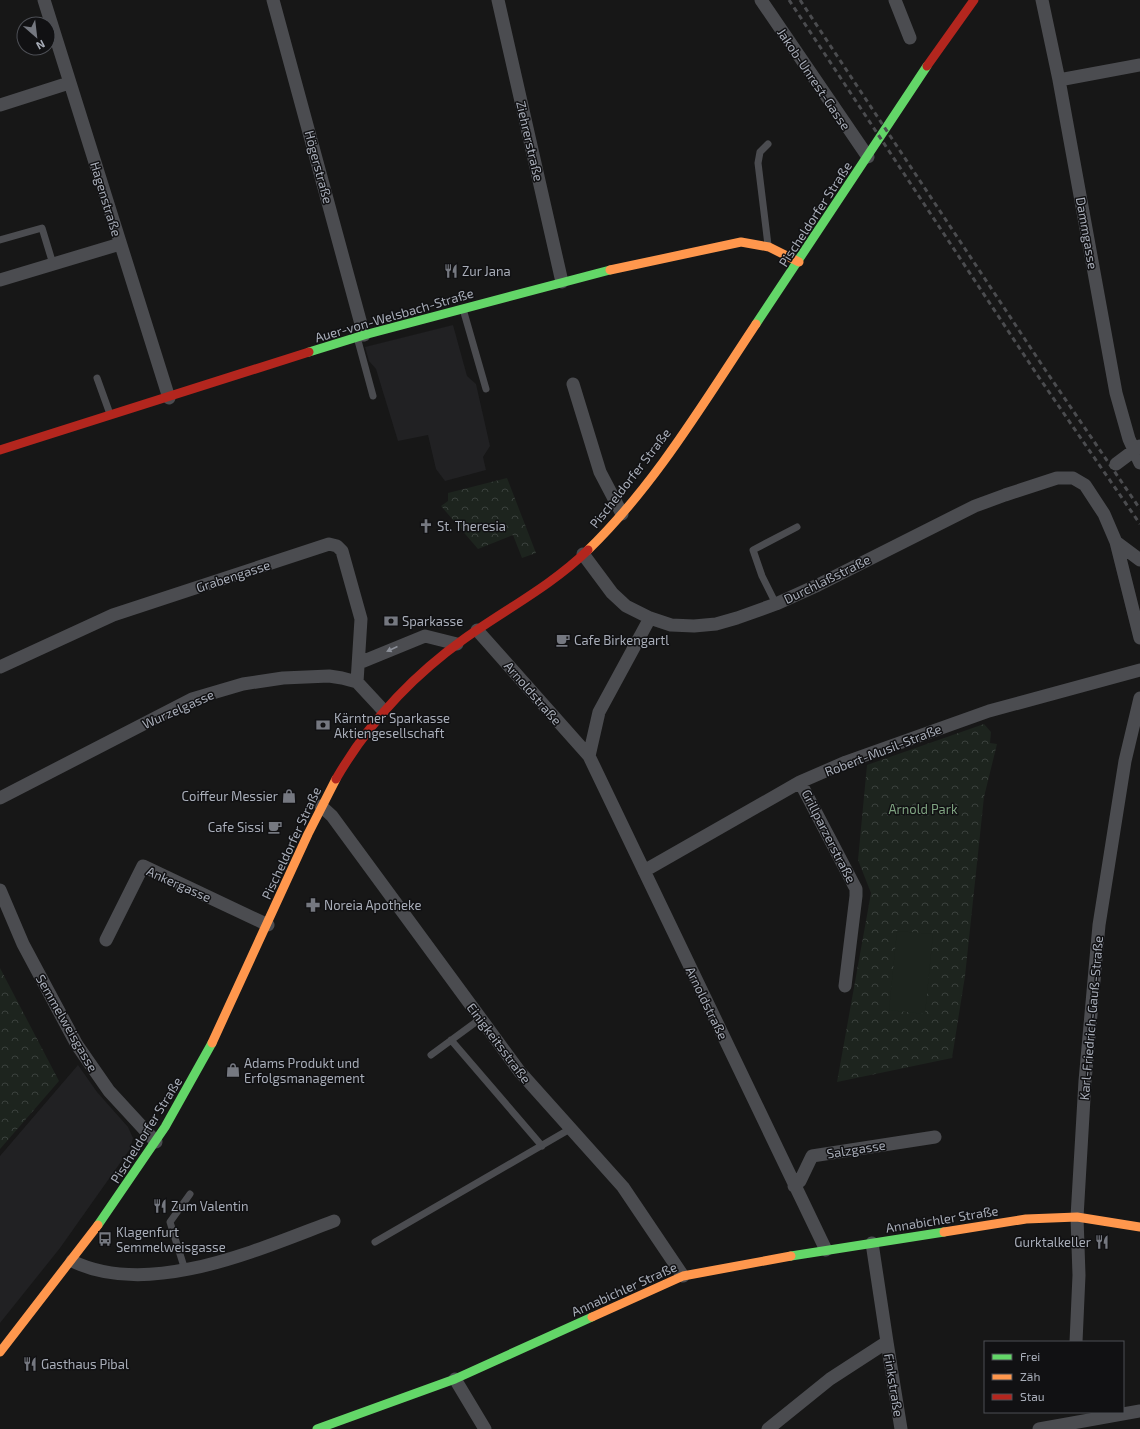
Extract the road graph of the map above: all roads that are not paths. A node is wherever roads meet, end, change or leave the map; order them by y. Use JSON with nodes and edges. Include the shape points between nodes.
{"nodes":[{"id":1,"x":44,"y":0,"type":"edge"},
{"id":2,"x":273,"y":0,"type":"edge"},
{"id":3,"x":498,"y":0,"type":"edge"},
{"id":4,"x":761,"y":0,"type":"edge"},
{"id":5,"x":895,"y":0,"type":"edge"},
{"id":6,"x":974,"y":0,"type":"edge"},
{"id":7,"x":1042,"y":0,"type":"edge"},
{"id":8,"x":910,"y":38,"type":"dead end"},
{"id":9,"x":1140,"y":65,"type":"edge"},
{"id":10,"x":1060,"y":80,"type":"junction"},
{"id":11,"x":70,"y":83,"type":"junction"},
{"id":12,"x":0,"y":105,"type":"edge"},
{"id":13,"x":768,"y":144,"type":"dead end"},
{"id":14,"x":868,"y":157,"type":"junction"},
{"id":15,"x":0,"y":240,"type":"edge"},
{"id":16,"x":120,"y":244,"type":"junction"},
{"id":17,"x":769,"y":247,"type":"junction"},
{"id":18,"x":799,"y":262,"type":"junction"},
{"id":19,"x":53,"y":264,"type":"junction"},
{"id":20,"x":0,"y":280,"type":"edge"},
{"id":21,"x":562,"y":282,"type":"junction"},
{"id":22,"x":463,"y":308,"type":"junction"},
{"id":23,"x":360,"y":336,"type":"junction"},
{"id":24,"x":98,"y":378,"type":"dead end"},
{"id":25,"x":573,"y":384,"type":"dead end"},
{"id":26,"x":486,"y":389,"type":"dead end"},
{"id":27,"x":373,"y":396,"type":"dead end"},
{"id":28,"x":168,"y":398,"type":"junction"},
{"id":29,"x":110,"y":416,"type":"junction"},
{"id":30,"x":1137,"y":448,"type":"edge"},
{"id":31,"x":0,"y":450,"type":"edge"},
{"id":32,"x":1140,"y":463,"type":"edge"},
{"id":33,"x":1116,"y":464,"type":"dead end"},
{"id":34,"x":622,"y":514,"type":"junction"},
{"id":35,"x":797,"y":527,"type":"dead end"},
{"id":36,"x":1116,"y":542,"type":"junction"},
{"id":37,"x":583,"y":554,"type":"junction"},
{"id":38,"x":1140,"y":560,"type":"edge"},
{"id":39,"x":776,"y":604,"type":"junction"},
{"id":40,"x":650,"y":618,"type":"junction"},
{"id":41,"x":477,"y":630,"type":"junction"},
{"id":42,"x":1140,"y":638,"type":"edge"},
{"id":43,"x":457,"y":644,"type":"junction"},
{"id":44,"x":359,"y":663,"type":"junction"},
{"id":45,"x":0,"y":667,"type":"edge"},
{"id":46,"x":1140,"y":670,"type":"edge"},
{"id":47,"x":357,"y":682,"type":"junction"},
{"id":48,"x":1140,"y":698,"type":"edge"},
{"id":49,"x":383,"y":710,"type":"junction"},
{"id":50,"x":589,"y":756,"type":"junction"},
{"id":51,"x":800,"y":782,"type":"junction"},
{"id":52,"x":0,"y":798,"type":"edge"},
{"id":53,"x":321,"y":806,"type":"junction"},
{"id":54,"x":644,"y":871,"type":"junction"},
{"id":55,"x":0,"y":890,"type":"edge"},
{"id":56,"x":268,"y":925,"type":"junction"},
{"id":57,"x":106,"y":940,"type":"dead end"},
{"id":58,"x":844,"y":986,"type":"dead end"},
{"id":59,"x":480,"y":1018,"type":"junction"},
{"id":60,"x":451,"y":1040,"type":"junction"},
{"id":61,"x":431,"y":1055,"type":"dead end"},
{"id":62,"x":570,"y":1129,"type":"junction"},
{"id":63,"x":935,"y":1137,"type":"dead end"},
{"id":64,"x":156,"y":1142,"type":"junction"},
{"id":65,"x":542,"y":1146,"type":"junction"},
{"id":66,"x":794,"y":1186,"type":"junction"},
{"id":67,"x":190,"y":1194,"type":"dead end"},
{"id":68,"x":1077,"y":1217,"type":"junction"},
{"id":69,"x":334,"y":1221,"type":"dead end"},
{"id":70,"x":1140,"y":1227,"type":"edge"},
{"id":71,"x":375,"y":1242,"type":"dead end"},
{"id":72,"x":872,"y":1243,"type":"junction"},
{"id":73,"x":826,"y":1250,"type":"junction"},
{"id":74,"x":72,"y":1261,"type":"junction"},
{"id":75,"x":185,"y":1270,"type":"junction"},
{"id":76,"x":683,"y":1276,"type":"junction"},
{"id":77,"x":1076,"y":1341,"type":"edge"},
{"id":78,"x":887,"y":1342,"type":"junction"},
{"id":79,"x":0,"y":1352,"type":"edge"},
{"id":80,"x":455,"y":1379,"type":"junction"},
{"id":81,"x":1140,"y":1411,"type":"edge"},
{"id":82,"x":1124,"y":1412,"type":"edge"},
{"id":83,"x":1118,"y":1413,"type":"edge"},
{"id":84,"x":1074,"y":1417,"type":"edge"},
{"id":85,"x":317,"y":1429,"type":"edge"},
{"id":86,"x":485,"y":1429,"type":"edge"},
{"id":87,"x":768,"y":1429,"type":"edge"},
{"id":88,"x":901,"y":1429,"type":"edge"},
{"id":89,"x":1039,"y":1429,"type":"edge"}],
"edges":[{"from":1,"to":11,"type":"street","name":"Hagenstraße"},
{"from":2,"to":23,"type":"street","name":"Högerstraße"},
{"from":3,"to":21,"type":"street","name":"Ziehrerstraße"},
{"from":4,"to":14,"type":"street","name":"Jakob-Unrest-Gasse"},
{"from":5,"to":8,"type":"street"},
{"from":6,"to":14,"type":"main road","name":"Pischeldorfer Straße","via":[[933,56]]},
{"from":7,"to":10,"type":"street","name":"Dammgasse"},
{"from":9,"to":10,"type":"street"},
{"from":10,"to":30,"type":"street","name":"Dammgasse","via":[[1116,393]]},
{"from":11,"to":12,"type":"street"},
{"from":11,"to":16,"type":"street","name":"Hagenstraße"},
{"from":13,"to":17,"type":"lane","via":[[760,152],[758,163]]},
{"from":14,"to":18,"type":"main road","name":"Pischeldorfer Straße"},
{"from":15,"to":19,"type":"lane","via":[[42,228]]},
{"from":16,"to":19,"type":"street"},
{"from":16,"to":28,"type":"street","name":"Hagenstraße"},
{"from":17,"to":18,"type":"main road","name":"Auer-von-Welsbach-Straße"},
{"from":17,"to":21,"type":"main road","name":"Auer-von-Welsbach-Straße","via":[[741,242]]},
{"from":18,"to":34,"type":"main road","name":"Pischeldorfer Straße","via":[[673,446]]},
{"from":19,"to":20,"type":"street"},
{"from":21,"to":22,"type":"main road","name":"Auer-von-Welsbach-Straße"},
{"from":22,"to":23,"type":"main road","name":"Auer-von-Welsbach-Straße"},
{"from":22,"to":26,"type":"lane"},
{"from":23,"to":27,"type":"lane"},
{"from":23,"to":28,"type":"main road","name":"Auer-von-Welsbach-Straße"},
{"from":24,"to":29,"type":"lane"},
{"from":25,"to":34,"type":"street","via":[[600,472]]},
{"from":28,"to":29,"type":"main road","name":"Auer-von-Welsbach-Straße"},
{"from":29,"to":31,"type":"main road","name":"Auer-von-Welsbach-Straße"},
{"from":30,"to":32,"type":"street","name":"Dammgasse"},
{"from":30,"to":33,"type":"street"},
{"from":34,"to":37,"type":"main road","name":"Pischeldorfer Straße"},
{"from":35,"to":39,"type":"lane","via":[[753,550]]},
{"from":36,"to":38,"type":"street"},
{"from":36,"to":39,"type":"street","name":"Durchlaßstraße","via":[[1104,514],[1086,485],[1073,478],[1057,478],[975,506]]},
{"from":36,"to":42,"type":"street"},
{"from":37,"to":40,"type":"street","name":"Durchlaßstraße","via":[[612,593],[626,606]]},
{"from":37,"to":41,"type":"main road","name":"Pischeldorfer Straße","via":[[558,577]]},
{"from":39,"to":40,"type":"street","name":"Durchlaßstraße","via":[[737,618],[694,626],[671,625]]},
{"from":40,"to":50,"type":"street","via":[[599,712]]},
{"from":41,"to":43,"type":"main road","name":"Pischeldorfer Straße"},
{"from":41,"to":50,"type":"street","name":"Arnoldstraße"},
{"from":43,"to":44,"type":"street","one_way":true,"via":[[425,636]]},
{"from":43,"to":49,"type":"main road","name":"Pischeldorfer Straße","via":[[436,660]]},
{"from":44,"to":45,"type":"street","name":"Grabengasse","via":[[361,620],[342,551],[337,546],[329,544],[113,615]]},
{"from":44,"to":47,"type":"street","name":"Grabengasse"},
{"from":46,"to":51,"type":"street","name":"Robert-Musil-Straße","via":[[989,711],[870,753]]},
{"from":47,"to":49,"type":"street"},
{"from":47,"to":52,"type":"street","name":"Wurzelgasse","via":[[329,676],[283,678],[214,691],[192,699]]},
{"from":48,"to":68,"type":"street","name":"Karl-Friedrich-Gauß-Straße","via":[[1125,761],[1099,924],[1085,1081]]},
{"from":49,"to":53,"type":"main road","name":"Pischeldorfer Straße","via":[[360,740]]},
{"from":50,"to":54,"type":"street","name":"Arnoldstraße"},
{"from":51,"to":54,"type":"street","name":"Robert-Musil-Straße"},
{"from":51,"to":58,"type":"street","name":"Grillparzerstraße","via":[[856,889]]},
{"from":53,"to":56,"type":"main road","name":"Pischeldorfer Straße"},
{"from":53,"to":59,"type":"street","name":"Einigkeitsstraße","via":[[332,816]]},
{"from":54,"to":66,"type":"street","name":"Arnoldstraße"},
{"from":55,"to":64,"type":"street","name":"Semmelweisgasse","via":[[23,944],[77,1045],[109,1091]]},
{"from":56,"to":57,"type":"street","name":"Ankergasse","via":[[143,866]]},
{"from":56,"to":64,"type":"main road","name":"Pischeldorfer Straße","via":[[210,1047]]},
{"from":59,"to":60,"type":"lane"},
{"from":59,"to":62,"type":"street","name":"Einigkeitsstraße","via":[[520,1072]]},
{"from":60,"to":61,"type":"lane"},
{"from":60,"to":65,"type":"lane"},
{"from":62,"to":65,"type":"lane"},
{"from":62,"to":76,"type":"street","name":"Einigkeitsstraße","via":[[623,1187]]},
{"from":63,"to":66,"type":"street","name":"Salzgasse","via":[[812,1156],[800,1181]]},
{"from":64,"to":74,"type":"main road","name":"Pischeldorfer Straße","via":[[114,1205]]},
{"from":65,"to":71,"type":"lane"},
{"from":66,"to":73,"type":"street","name":"Arnoldstraße"},
{"from":67,"to":75,"type":"lane","via":[[170,1222]]},
{"from":68,"to":70,"type":"main road","name":"Annabichler Straße"},
{"from":68,"to":72,"type":"main road","name":"Annabichler Straße","via":[[1026,1219]]},
{"from":68,"to":77,"type":"street","name":"Karl-Friedrich-Gauß-Straße"},
{"from":69,"to":75,"type":"street","via":[[245,1254]]},
{"from":72,"to":73,"type":"main road","name":"Annabichler Straße"},
{"from":72,"to":78,"type":"street","name":"Finkstraße"},
{"from":73,"to":76,"type":"main road","name":"Annabichler Straße"},
{"from":74,"to":75,"type":"street","via":[[86,1268],[146,1276]]},
{"from":74,"to":79,"type":"main road","name":"Pischeldorfer Straße"},
{"from":76,"to":80,"type":"main road","name":"Annabichler Straße"},
{"from":78,"to":87,"type":"street","via":[[830,1379]]},
{"from":78,"to":88,"type":"street","name":"Finkstraße"},
{"from":80,"to":85,"type":"main road","name":"Annabichler Straße"},
{"from":80,"to":86,"type":"street"},
{"from":81,"to":82,"type":"street"},
{"from":83,"to":84,"type":"street"},
{"from":84,"to":89,"type":"street"}]}
